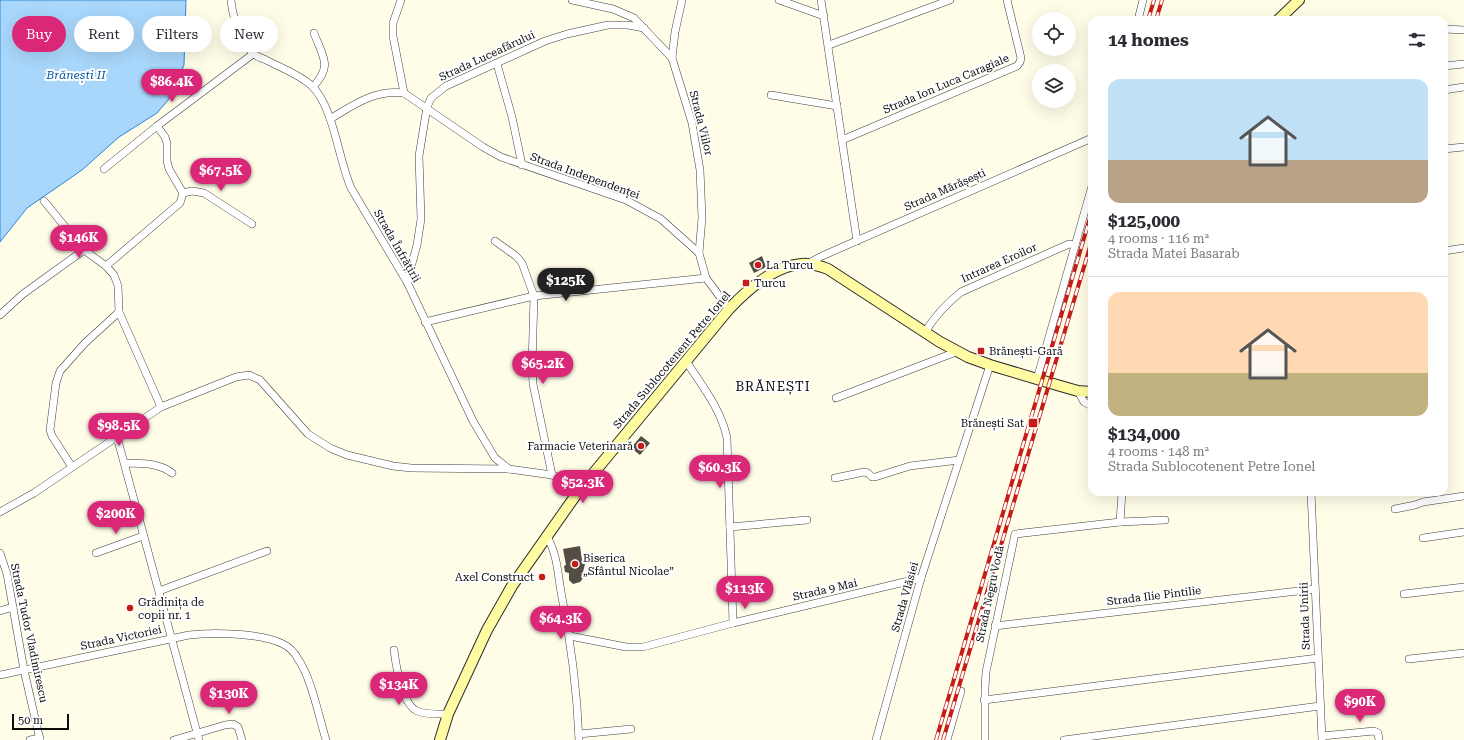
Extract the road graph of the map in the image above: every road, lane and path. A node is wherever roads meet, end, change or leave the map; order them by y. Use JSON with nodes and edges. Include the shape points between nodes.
{"nodes":[{"id":1,"x":232,"y":0,"type":"edge"},
{"id":2,"x":401,"y":0,"type":"edge"},
{"id":3,"x":572,"y":0,"type":"edge"},
{"id":4,"x":682,"y":0,"type":"edge"},
{"id":5,"x":779,"y":0,"type":"edge"},
{"id":6,"x":821,"y":0,"type":"edge"},
{"id":7,"x":950,"y":0,"type":"edge"},
{"id":8,"x":1007,"y":0,"type":"edge"},
{"id":9,"x":1143,"y":0,"type":"edge"},
{"id":10,"x":1299,"y":0,"type":"edge"},
{"id":11,"x":824,"y":16,"type":"junction"},
{"id":12,"x":1139,"y":16,"type":"edge"},
{"id":13,"x":1284,"y":16,"type":"edge"},
{"id":14,"x":644,"y":28,"type":"junction"},
{"id":15,"x":1448,"y":29,"type":"edge"},
{"id":16,"x":1464,"y":30,"type":"edge"},
{"id":17,"x":314,"y":33,"type":"dead end"},
{"id":18,"x":829,"y":46,"type":"junction"},
{"id":19,"x":254,"y":54,"type":"junction"},
{"id":20,"x":672,"y":58,"type":"junction"},
{"id":21,"x":497,"y":64,"type":"junction"},
{"id":22,"x":1464,"y":64,"type":"edge"},
{"id":23,"x":1448,"y":66,"type":"edge"},
{"id":24,"x":313,"y":87,"type":"junction"},
{"id":25,"x":1464,"y":87,"type":"edge"},
{"id":26,"x":1448,"y":89,"type":"edge"},
{"id":27,"x":404,"y":93,"type":"junction"},
{"id":28,"x":771,"y":95,"type":"dead end"},
{"id":29,"x":837,"y":106,"type":"junction"},
{"id":30,"x":427,"y":107,"type":"junction"},
{"id":31,"x":330,"y":119,"type":"junction"},
{"id":32,"x":156,"y":126,"type":"junction"},
{"id":33,"x":842,"y":140,"type":"junction"},
{"id":34,"x":1088,"y":140,"type":"edge"},
{"id":35,"x":1464,"y":146,"type":"edge"},
{"id":36,"x":1448,"y":148,"type":"edge"},
{"id":37,"x":522,"y":165,"type":"junction"},
{"id":38,"x":104,"y":169,"type":"dead end"},
{"id":39,"x":183,"y":193,"type":"junction"},
{"id":40,"x":1088,"y":200,"type":"edge"},
{"id":41,"x":44,"y":201,"type":"dead end"},
{"id":42,"x":252,"y":224,"type":"dead end"},
{"id":43,"x":496,"y":241,"type":"dead end"},
{"id":44,"x":857,"y":241,"type":"junction"},
{"id":45,"x":1075,"y":245,"type":"junction"},
{"id":46,"x":1464,"y":248,"type":"edge"},
{"id":47,"x":84,"y":250,"type":"junction"},
{"id":48,"x":1448,"y":250,"type":"edge"},
{"id":49,"x":699,"y":253,"type":"junction"},
{"id":50,"x":807,"y":264,"type":"junction"},
{"id":51,"x":106,"y":266,"type":"junction"},
{"id":52,"x":706,"y":278,"type":"junction"},
{"id":53,"x":407,"y":282,"type":"junction"},
{"id":54,"x":534,"y":296,"type":"junction"},
{"id":55,"x":729,"y":309,"type":"junction"},
{"id":56,"x":119,"y":312,"type":"junction"},
{"id":57,"x":0,"y":315,"type":"edge"},
{"id":58,"x":425,"y":322,"type":"junction"},
{"id":59,"x":925,"y":332,"type":"junction"},
{"id":60,"x":956,"y":352,"type":"junction"},
{"id":61,"x":686,"y":362,"type":"junction"},
{"id":62,"x":990,"y":365,"type":"junction"},
{"id":63,"x":1037,"y":379,"type":"junction"},
{"id":64,"x":1078,"y":391,"type":"junction"},
{"id":65,"x":1088,"y":392,"type":"edge"},
{"id":66,"x":836,"y":398,"type":"dead end"},
{"id":67,"x":1088,"y":404,"type":"edge"},
{"id":68,"x":161,"y":407,"type":"junction"},
{"id":69,"x":117,"y":437,"type":"junction"},
{"id":70,"x":959,"y":460,"type":"junction"},
{"id":71,"x":125,"y":463,"type":"junction"},
{"id":72,"x":72,"y":467,"type":"junction"},
{"id":73,"x":509,"y":469,"type":"junction"},
{"id":74,"x":172,"y":473,"type":"dead end"},
{"id":75,"x":552,"y":475,"type":"junction"},
{"id":76,"x":835,"y":478,"type":"dead end"},
{"id":77,"x":578,"y":492,"type":"junction"},
{"id":78,"x":1122,"y":496,"type":"edge"},
{"id":79,"x":1311,"y":496,"type":"edge"},
{"id":80,"x":1464,"y":496,"type":"edge"},
{"id":81,"x":1394,"y":509,"type":"dead end"},
{"id":82,"x":0,"y":512,"type":"edge"},
{"id":83,"x":807,"y":520,"type":"dead end"},
{"id":84,"x":1165,"y":520,"type":"dead end"},
{"id":85,"x":1120,"y":522,"type":"junction"},
{"id":86,"x":730,"y":527,"type":"junction"},
{"id":87,"x":1464,"y":532,"type":"edge"},
{"id":88,"x":143,"y":536,"type":"junction"},
{"id":89,"x":547,"y":537,"type":"junction"},
{"id":90,"x":1423,"y":538,"type":"dead end"},
{"id":91,"x":267,"y":551,"type":"dead end"},
{"id":92,"x":0,"y":553,"type":"edge"},
{"id":93,"x":96,"y":553,"type":"dead end"},
{"id":94,"x":922,"y":578,"type":"junction"},
{"id":95,"x":1464,"y":587,"type":"edge"},
{"id":96,"x":1315,"y":589,"type":"junction"},
{"id":97,"x":158,"y":590,"type":"junction"},
{"id":98,"x":1404,"y":594,"type":"dead end"},
{"id":99,"x":13,"y":607,"type":"junction"},
{"id":100,"x":0,"y":611,"type":"edge"},
{"id":101,"x":733,"y":623,"type":"junction"},
{"id":102,"x":995,"y":626,"type":"junction"},
{"id":103,"x":570,"y":636,"type":"junction"},
{"id":104,"x":172,"y":638,"type":"junction"},
{"id":105,"x":394,"y":650,"type":"dead end"},
{"id":106,"x":1464,"y":653,"type":"edge"},
{"id":107,"x":1318,"y":658,"type":"junction"},
{"id":108,"x":1409,"y":659,"type":"dead end"},
{"id":109,"x":24,"y":670,"type":"junction"},
{"id":110,"x":0,"y":675,"type":"edge"},
{"id":111,"x":961,"y":690,"type":"dead end"},
{"id":112,"x":984,"y":700,"type":"junction"},
{"id":113,"x":1320,"y":706,"type":"junction"},
{"id":114,"x":448,"y":714,"type":"junction"},
{"id":115,"x":630,"y":729,"type":"dead end"},
{"id":116,"x":199,"y":737,"type":"edge"},
{"id":117,"x":579,"y":737,"type":"edge"},
{"id":118,"x":1322,"y":738,"type":"edge"},
{"id":119,"x":40,"y":739,"type":"edge"},
{"id":120,"x":30,"y":740,"type":"edge"},
{"id":121,"x":174,"y":740,"type":"edge"},
{"id":122,"x":242,"y":740,"type":"edge"},
{"id":123,"x":326,"y":740,"type":"edge"},
{"id":124,"x":440,"y":740,"type":"edge"},
{"id":125,"x":876,"y":740,"type":"edge"},
{"id":126,"x":947,"y":740,"type":"edge"},
{"id":127,"x":985,"y":740,"type":"edge"},
{"id":128,"x":1064,"y":740,"type":"edge"},
{"id":129,"x":1379,"y":740,"type":"edge"}],
"edges":[{"from":1,"to":19,"type":"street","via":[[238,28]]},
{"from":2,"to":27,"type":"street","via":[[393,23],[393,36]]},
{"from":3,"to":14,"type":"street","via":[[624,13]]},
{"from":4,"to":20,"type":"street","name":"Strada Viilor"},
{"from":5,"to":11,"type":"street"},
{"from":6,"to":11,"type":"street"},
{"from":7,"to":18,"type":"street"},
{"from":8,"to":33,"type":"street","name":"Strada Ion Luca Caragiale","via":[[1021,58],[1017,66]]},
{"from":9,"to":12,"type":"street"},
{"from":10,"to":13,"type":"main road"},
{"from":11,"to":18,"type":"street"},
{"from":14,"to":20,"type":"street"},
{"from":14,"to":21,"type":"street","name":"Strada Luceafărului","via":[[608,25],[573,32],[545,41]]},
{"from":15,"to":16,"type":"street"},
{"from":17,"to":24,"type":"street","via":[[325,62],[325,69],[322,78]]},
{"from":18,"to":29,"type":"street"},
{"from":19,"to":24,"type":"street","name":"Strada Înfrățirii","via":[[299,76]]},
{"from":19,"to":32,"type":"street"},
{"from":20,"to":49,"type":"street","name":"Strada Viilor","via":[[692,123],[700,170],[702,218]]},
{"from":21,"to":30,"type":"street","name":"Strada Luceafărului","via":[[446,86],[431,98]]},
{"from":21,"to":37,"type":"street"},
{"from":22,"to":23,"type":"street"},
{"from":24,"to":31,"type":"street","name":"Strada Înfrățirii"},
{"from":25,"to":26,"type":"street"},
{"from":27,"to":30,"type":"street","name":"Strada Independenței"},
{"from":27,"to":31,"type":"street","via":[[375,95]]},
{"from":28,"to":29,"type":"street"},
{"from":29,"to":33,"type":"street"},
{"from":30,"to":37,"type":"street","name":"Strada Independenței","via":[[483,147]]},
{"from":30,"to":53,"type":"street","name":"Strada Luceafărului","via":[[419,156],[421,219]]},
{"from":31,"to":53,"type":"street","name":"Strada Înfrățirii","via":[[342,166],[351,188]]},
{"from":32,"to":38,"type":"street"},
{"from":32,"to":39,"type":"street","via":[[165,137],[169,169]]},
{"from":33,"to":44,"type":"street"},
{"from":34,"to":44,"type":"street","name":"Strada Mărășești"},
{"from":35,"to":36,"type":"street"},
{"from":37,"to":49,"type":"street","name":"Strada Independenței","via":[[639,206],[661,219]]},
{"from":39,"to":42,"type":"street","via":[[204,193]]},
{"from":39,"to":51,"type":"street","via":[[180,203]]},
{"from":40,"to":45,"type":"street"},
{"from":41,"to":47,"type":"street"},
{"from":43,"to":54,"type":"street","via":[[522,263]]},
{"from":44,"to":50,"type":"street","name":"Strada Mărășești"},
{"from":45,"to":59,"type":"street","name":"Intrarea Eroilor","via":[[1069,244],[972,286],[948,302]]},
{"from":45,"to":63,"type":"street"},
{"from":46,"to":48,"type":"street"},
{"from":47,"to":51,"type":"street"},
{"from":47,"to":57,"type":"street","via":[[28,290]]},
{"from":49,"to":52,"type":"street"},
{"from":50,"to":55,"type":"main road","name":"Strada Sublocotenent Petre Ionel","via":[[776,273],[754,286]]},
{"from":50,"to":59,"type":"main road","name":"Strada Sublocotenent Petre Ionel","via":[[836,273]]},
{"from":51,"to":56,"type":"street","via":[[114,275],[118,286]]},
{"from":52,"to":54,"type":"street"},
{"from":52,"to":55,"type":"street"},
{"from":53,"to":58,"type":"street","name":"Strada Înfrățirii"},
{"from":54,"to":58,"type":"street"},
{"from":54,"to":75,"type":"street","via":[[533,384]]},
{"from":55,"to":61,"type":"main road","name":"Strada Sublocotenent Petre Ionel"},
{"from":56,"to":68,"type":"street"},
{"from":56,"to":72,"type":"street","via":[[65,365],[57,377],[50,430]]},
{"from":58,"to":73,"type":"street","name":"Strada Înfrățirii","via":[[473,421],[495,458]]},
{"from":59,"to":60,"type":"main road","name":"Strada Sublocotenent Petre Ionel"},
{"from":60,"to":62,"type":"main road","name":"Strada Sublocotenent Petre Ionel"},
{"from":60,"to":66,"type":"street"},
{"from":61,"to":77,"type":"main road","name":"Strada Sublocotenent Petre Ionel"},
{"from":61,"to":86,"type":"street","via":[[718,411],[725,428]]},
{"from":62,"to":63,"type":"main road","name":"Strada Sublocotenent Petre Ionel"},
{"from":62,"to":70,"type":"street","name":"Strada Vlăsiei"},
{"from":63,"to":64,"type":"main road","name":"Strada Sublocotenent Petre Ionel"},
{"from":64,"to":65,"type":"main road","name":"Strada Sublocotenent Petre Ionel"},
{"from":64,"to":67,"type":"street"},
{"from":68,"to":69,"type":"street"},
{"from":68,"to":73,"type":"street","via":[[236,377],[249,375],[260,380],[308,434],[347,455],[393,466],[432,470]]},
{"from":69,"to":71,"type":"street"},
{"from":69,"to":72,"type":"street"},
{"from":70,"to":76,"type":"street","via":[[910,466],[875,477],[864,472]]},
{"from":70,"to":94,"type":"street","name":"Strada Vlăsiei"},
{"from":71,"to":74,"type":"street","via":[[158,465]]},
{"from":71,"to":88,"type":"street"},
{"from":72,"to":82,"type":"street"},
{"from":73,"to":75,"type":"street"},
{"from":75,"to":77,"type":"street","via":[[568,482]]},
{"from":77,"to":89,"type":"main road","name":"Strada Sublocotenent Petre Ionel"},
{"from":78,"to":85,"type":"street"},
{"from":79,"to":96,"type":"street","name":"Strada Unirii"},
{"from":80,"to":81,"type":"street"},
{"from":83,"to":86,"type":"street"},
{"from":84,"to":85,"type":"street","name":"Strada Negru Vodă"},
{"from":85,"to":102,"type":"street","name":"Strada Negru Vodă","via":[[1014,534]]},
{"from":86,"to":101,"type":"street"},
{"from":87,"to":90,"type":"street"},
{"from":88,"to":93,"type":"street"},
{"from":88,"to":97,"type":"street"},
{"from":89,"to":103,"type":"street","via":[[553,550]]},
{"from":89,"to":114,"type":"main road","name":"Strada Sublocotenent Petre Ionel","via":[[495,614]]},
{"from":91,"to":97,"type":"street"},
{"from":92,"to":99,"type":"street","name":"Strada Tudor Vladimirescu"},
{"from":94,"to":101,"type":"street","name":"Strada 9 Mai"},
{"from":94,"to":125,"type":"street","name":"Strada Vlăsiei"},
{"from":95,"to":98,"type":"street"},
{"from":96,"to":102,"type":"street","name":"Strada Ilie Pintilie"},
{"from":96,"to":107,"type":"street","name":"Strada Unirii"},
{"from":97,"to":104,"type":"street"},
{"from":99,"to":100,"type":"street"},
{"from":99,"to":109,"type":"street","name":"Strada Tudor Vladimirescu"},
{"from":101,"to":103,"type":"street","name":"Strada 9 Mai","via":[[639,647],[626,647]]},
{"from":102,"to":112,"type":"street","name":"Strada Negru Vodă","via":[[986,672]]},
{"from":103,"to":117,"type":"street","via":[[577,689]]},
{"from":104,"to":109,"type":"street","name":"Strada Victoriei"},
{"from":104,"to":116,"type":"street"},
{"from":104,"to":123,"type":"street","name":"Strada Victoriei","via":[[214,633],[249,636],[283,644],[298,659],[306,675]]},
{"from":105,"to":114,"type":"street","via":[[396,666],[408,704],[418,712]]},
{"from":106,"to":108,"type":"street"},
{"from":107,"to":112,"type":"street"},
{"from":107,"to":113,"type":"street","name":"Strada Unirii"},
{"from":109,"to":110,"type":"street","name":"Strada Victoriei"},
{"from":109,"to":119,"type":"street","name":"Strada Tudor Vladimirescu"},
{"from":111,"to":126,"type":"street"},
{"from":112,"to":127,"type":"street","name":"Strada Negru Vodă"},
{"from":113,"to":118,"type":"street","name":"Strada Unirii"},
{"from":113,"to":128,"type":"street"},
{"from":114,"to":124,"type":"main road","name":"Strada Sublocotenent Petre Ionel"},
{"from":115,"to":117,"type":"street"},
{"from":116,"to":121,"type":"street"},
{"from":116,"to":122,"type":"street","via":[[233,724],[238,727]]},
{"from":118,"to":129,"type":"street","via":[[1374,731],[1378,734]]},
{"from":119,"to":120,"type":"street"}]}
